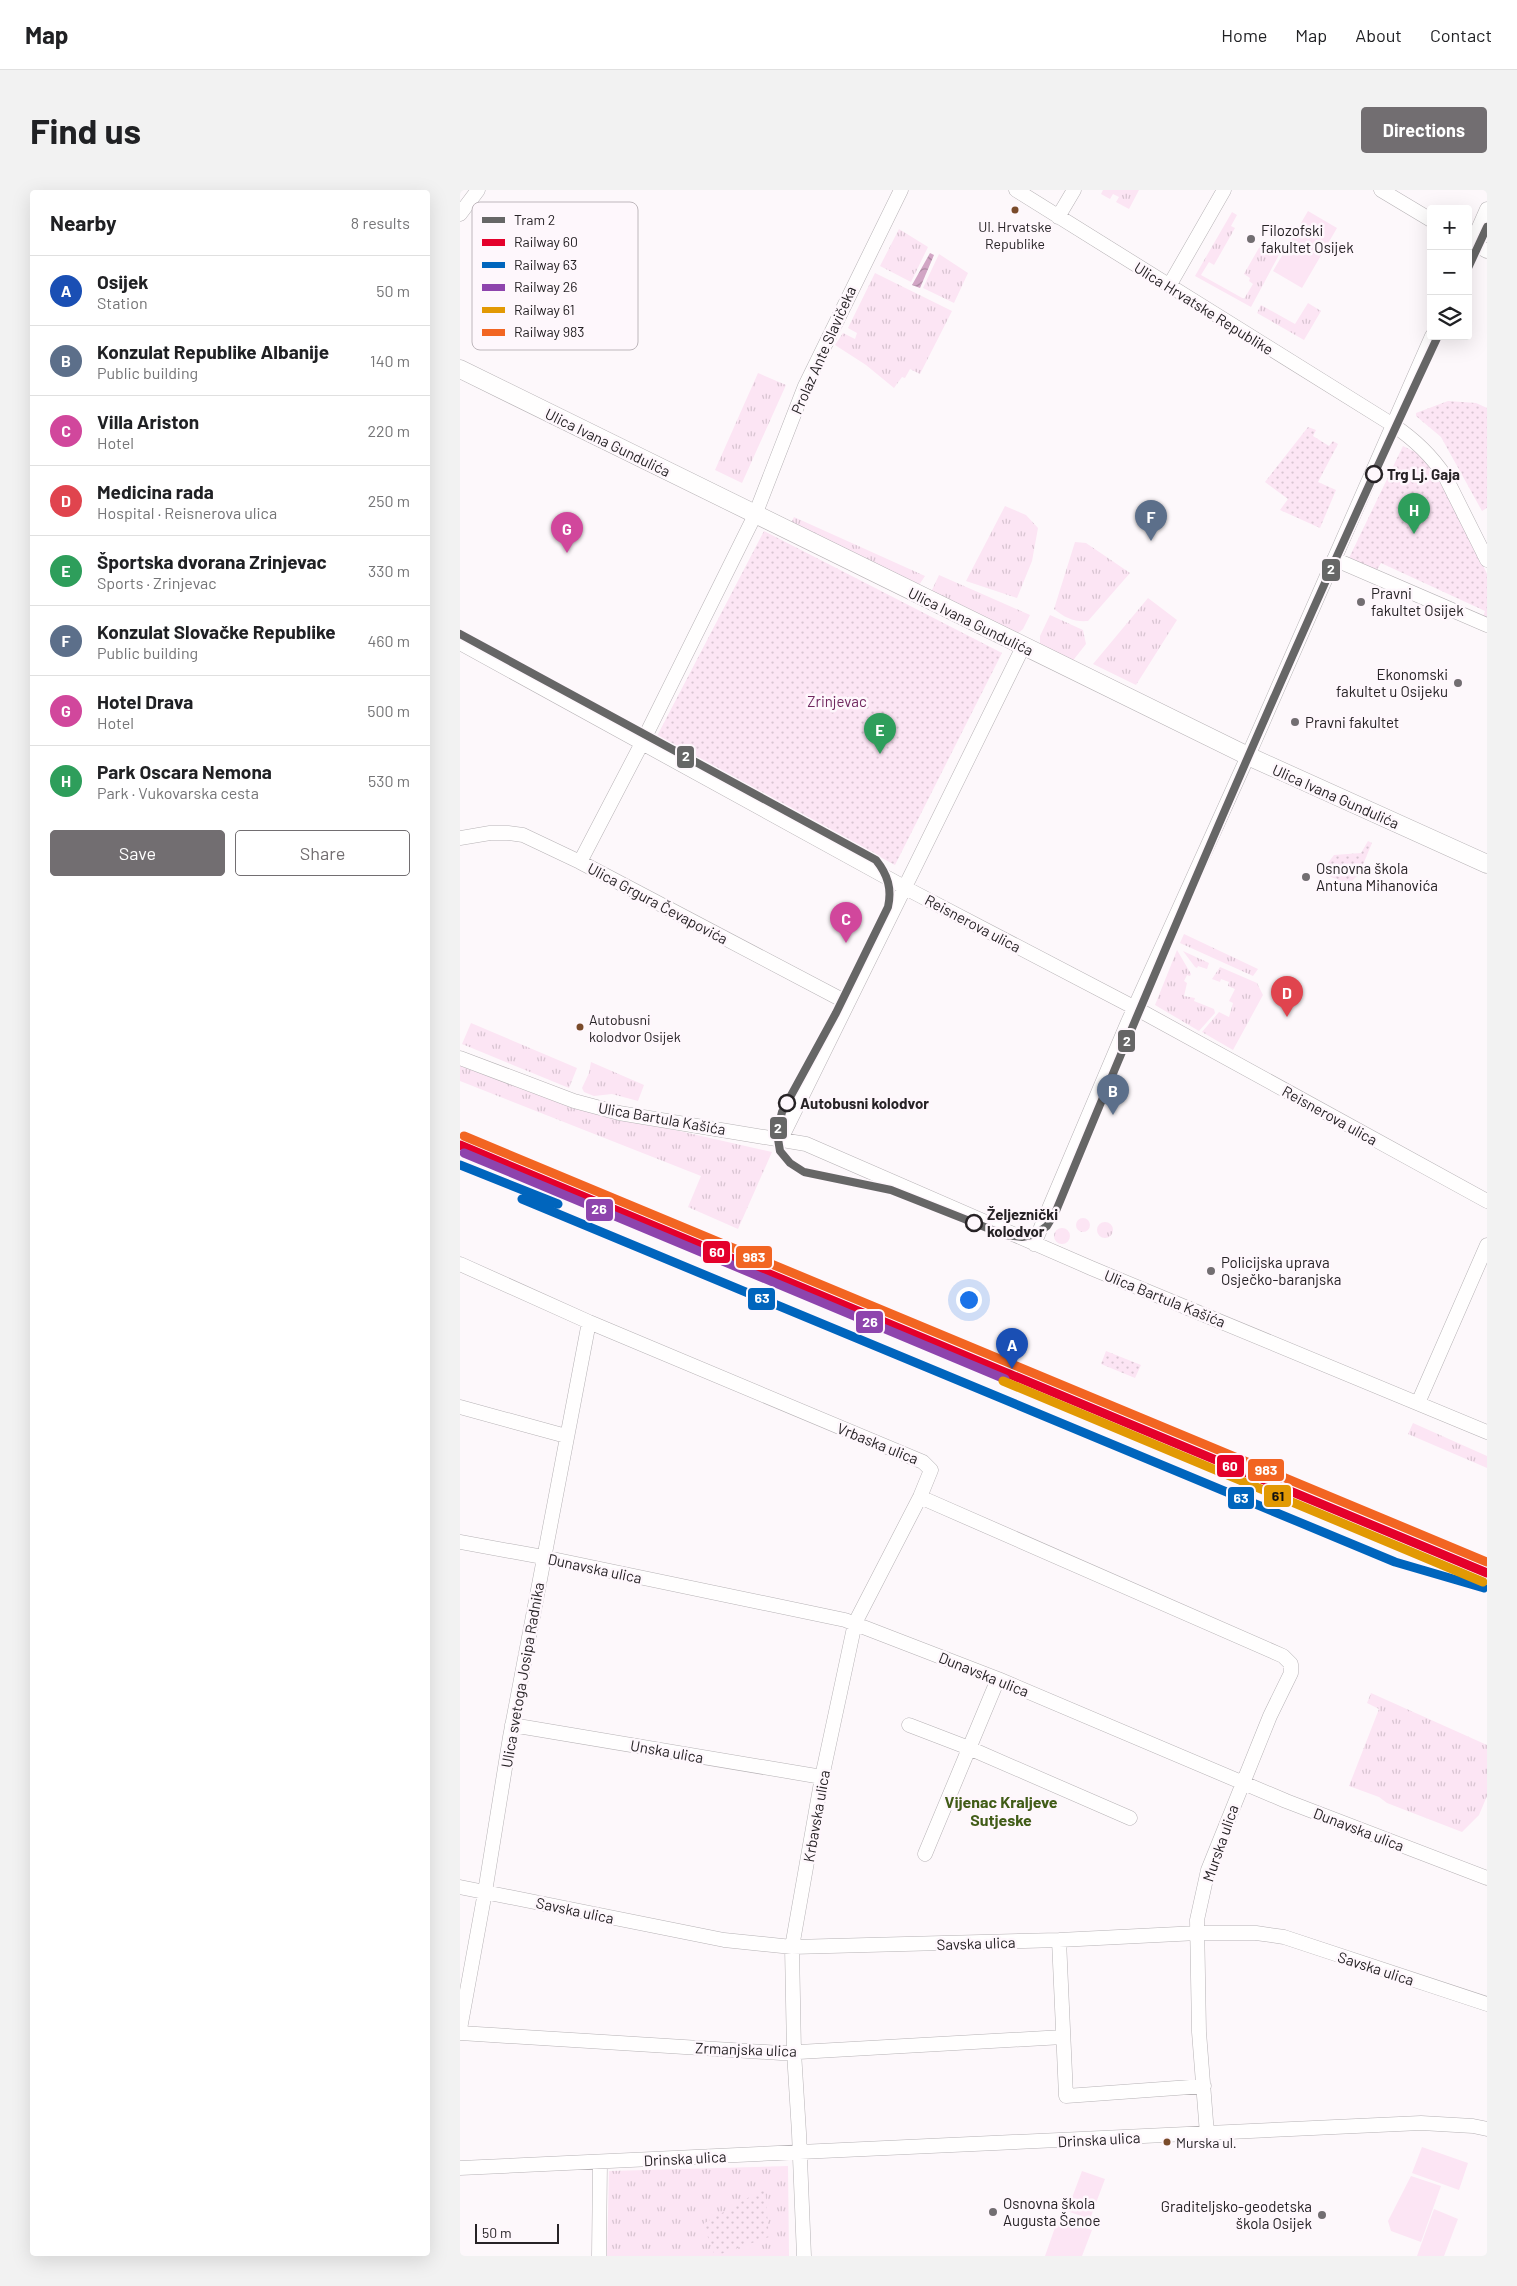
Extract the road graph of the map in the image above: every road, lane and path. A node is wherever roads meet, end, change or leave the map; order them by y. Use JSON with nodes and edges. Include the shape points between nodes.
{"nodes":[{"id":1,"x":478,"y":190,"type":"edge"},
{"id":2,"x":901,"y":190,"type":"edge"},
{"id":3,"x":1016,"y":190,"type":"edge"},
{"id":4,"x":1074,"y":190,"type":"edge"},
{"id":5,"x":1224,"y":190,"type":"edge"},
{"id":6,"x":1381,"y":190,"type":"edge"},
{"id":7,"x":1487,"y":209,"type":"edge"},
{"id":8,"x":460,"y":214,"type":"edge"},
{"id":9,"x":1058,"y":216,"type":"junction"},
{"id":10,"x":1427,"y":218,"type":"edge"},
{"id":11,"x":1472,"y":242,"type":"edge"},
{"id":12,"x":1472,"y":247,"type":"edge"},
{"id":13,"x":1487,"y":251,"type":"edge"},
{"id":14,"x":1168,"y":286,"type":"junction"},
{"id":15,"x":1430,"y":340,"type":"edge"},
{"id":16,"x":460,"y":369,"type":"edge"},
{"id":17,"x":1393,"y":425,"type":"junction"},
{"id":18,"x":755,"y":514,"type":"junction"},
{"id":19,"x":1334,"y":559,"type":"junction"},
{"id":20,"x":1487,"y":560,"type":"edge"},
{"id":21,"x":1487,"y":624,"type":"edge"},
{"id":22,"x":460,"y":643,"type":"edge"},
{"id":23,"x":1023,"y":647,"type":"junction"},
{"id":24,"x":642,"y":743,"type":"junction"},
{"id":25,"x":1248,"y":756,"type":"junction"},
{"id":26,"x":460,"y":838,"type":"edge"},
{"id":27,"x":580,"y":862,"type":"junction"},
{"id":28,"x":1487,"y":864,"type":"edge"},
{"id":29,"x":904,"y":887,"type":"junction"},
{"id":30,"x":848,"y":1002,"type":"junction"},
{"id":31,"x":1134,"y":1007,"type":"junction"},
{"id":32,"x":460,"y":1058,"type":"edge"},
{"id":33,"x":781,"y":1139,"type":"junction"},
{"id":34,"x":1487,"y":1201,"type":"edge"},
{"id":35,"x":1034,"y":1244,"type":"junction"},
{"id":36,"x":1487,"y":1245,"type":"edge"},
{"id":37,"x":460,"y":1264,"type":"edge"},
{"id":38,"x":589,"y":1322,"type":"junction"},
{"id":39,"x":1418,"y":1403,"type":"junction"},
{"id":40,"x":460,"y":1407,"type":"edge"},
{"id":41,"x":1487,"y":1432,"type":"edge"},
{"id":42,"x":566,"y":1436,"type":"junction"},
{"id":43,"x":920,"y":1497,"type":"junction"},
{"id":44,"x":460,"y":1542,"type":"edge"},
{"id":45,"x":543,"y":1557,"type":"junction"},
{"id":46,"x":855,"y":1623,"type":"junction"},
{"id":47,"x":998,"y":1679,"type":"junction"},
{"id":48,"x":512,"y":1725,"type":"junction"},
{"id":49,"x":909,"y":1725,"type":"dead end"},
{"id":50,"x":969,"y":1748,"type":"junction"},
{"id":51,"x":822,"y":1777,"type":"junction"},
{"id":52,"x":1242,"y":1783,"type":"junction"},
{"id":53,"x":1130,"y":1818,"type":"dead end"},
{"id":54,"x":925,"y":1854,"type":"dead end"},
{"id":55,"x":1487,"y":1878,"type":"edge"},
{"id":56,"x":460,"y":1887,"type":"edge"},
{"id":57,"x":485,"y":1892,"type":"junction"},
{"id":58,"x":1198,"y":1933,"type":"junction"},
{"id":59,"x":1059,"y":1940,"type":"junction"},
{"id":60,"x":792,"y":1947,"type":"junction"},
{"id":61,"x":464,"y":1985,"type":"edge"},
{"id":62,"x":1487,"y":2004,"type":"edge"},
{"id":63,"x":460,"y":2031,"type":"edge"},
{"id":64,"x":1063,"y":2037,"type":"junction"},
{"id":65,"x":794,"y":2052,"type":"junction"},
{"id":66,"x":1204,"y":2086,"type":"junction"},
{"id":67,"x":1487,"y":2128,"type":"edge"},
{"id":68,"x":1207,"y":2134,"type":"junction"},
{"id":69,"x":800,"y":2153,"type":"junction"},
{"id":70,"x":600,"y":2162,"type":"junction"},
{"id":71,"x":460,"y":2168,"type":"edge"},
{"id":72,"x":599,"y":2256,"type":"edge"},
{"id":73,"x":804,"y":2256,"type":"edge"}],
"edges":[{"from":1,"to":8,"type":"street"},
{"from":2,"to":18,"type":"street","name":"Prolaz Ante Slavičeka","via":[[808,379]]},
{"from":3,"to":9,"type":"street","name":"Ulica Hrvatske Republike"},
{"from":4,"to":9,"type":"street"},
{"from":5,"to":14,"type":"street"},
{"from":6,"to":10,"type":"street"},
{"from":7,"to":11,"type":"street"},
{"from":9,"to":14,"type":"street","name":"Ulica Hrvatske Republike"},
{"from":12,"to":13,"type":"street"},
{"from":14,"to":17,"type":"street","name":"Ulica Hrvatske Republike"},
{"from":15,"to":17,"type":"street"},
{"from":16,"to":18,"type":"main road","name":"Ulica Ivana Gundulića"},
{"from":17,"to":19,"type":"street"},
{"from":17,"to":20,"type":"street","name":"Ulica Hrvatske Republike","via":[[1416,441],[1441,470]]},
{"from":18,"to":23,"type":"main road","name":"Ulica Ivana Gundulića"},
{"from":18,"to":24,"type":"street"},
{"from":19,"to":21,"type":"street"},
{"from":19,"to":25,"type":"street"},
{"from":22,"to":24,"type":"street","name":"Reisnerova ulica"},
{"from":23,"to":25,"type":"main road","name":"Ulica Ivana Gundulića"},
{"from":23,"to":29,"type":"street"},
{"from":24,"to":27,"type":"street"},
{"from":24,"to":29,"type":"street","name":"Reisnerova ulica"},
{"from":25,"to":28,"type":"main road","name":"Ulica Ivana Gundulića"},
{"from":25,"to":31,"type":"street"},
{"from":26,"to":27,"type":"street","name":"Ulica Grgura Čevapovića","via":[[490,833],[523,835]]},
{"from":27,"to":30,"type":"street","name":"Ulica Grgura Čevapovića"},
{"from":29,"to":30,"type":"street"},
{"from":29,"to":31,"type":"street","name":"Reisnerova ulica"},
{"from":30,"to":33,"type":"street"},
{"from":31,"to":34,"type":"street","name":"Reisnerova ulica"},
{"from":31,"to":35,"type":"street"},
{"from":32,"to":33,"type":"street","name":"Ulica Bartula Kašića","via":[[574,1101],[619,1113]]},
{"from":33,"to":35,"type":"street","name":"Ulica Bartula Kašića","via":[[806,1144]]},
{"from":35,"to":39,"type":"street","name":"Ulica Bartula Kašića"},
{"from":36,"to":39,"type":"street"},
{"from":37,"to":38,"type":"street","name":"Vrbaska ulica"},
{"from":38,"to":42,"type":"street","name":"Ulica svetoga Josipa Radnika"},
{"from":38,"to":43,"type":"street","name":"Vrbaska ulica","via":[[924,1462],[931,1473]]},
{"from":39,"to":41,"type":"street","name":"Ulica Bartula Kašića"},
{"from":40,"to":42,"type":"street"},
{"from":42,"to":45,"type":"street","name":"Ulica svetoga Josipa Radnika"},
{"from":43,"to":46,"type":"street","name":"Krbavska ulica"},
{"from":43,"to":52,"type":"street","name":"Murska ulica","via":[[1283,1656],[1291,1664],[1290,1673]]},
{"from":44,"to":45,"type":"street","name":"Dunavska ulica"},
{"from":45,"to":46,"type":"street","name":"Dunavska ulica"},
{"from":45,"to":48,"type":"street","name":"Ulica svetoga Josipa Radnika"},
{"from":46,"to":47,"type":"street","name":"Dunavska ulica"},
{"from":46,"to":51,"type":"street","name":"Krbavska ulica"},
{"from":47,"to":50,"type":"street"},
{"from":47,"to":52,"type":"street","name":"Dunavska ulica"},
{"from":48,"to":51,"type":"street","name":"Unska ulica"},
{"from":48,"to":57,"type":"street","name":"Ulica svetoga Josipa Radnika"},
{"from":49,"to":50,"type":"street"},
{"from":50,"to":53,"type":"street"},
{"from":50,"to":54,"type":"street"},
{"from":51,"to":60,"type":"street","name":"Krbavska ulica"},
{"from":52,"to":55,"type":"street","name":"Dunavska ulica"},
{"from":52,"to":58,"type":"street","name":"Murska ulica","via":[[1208,1870],[1197,1920]]},
{"from":56,"to":57,"type":"street","name":"Savska ulica"},
{"from":57,"to":60,"type":"street","name":"Savska ulica","via":[[724,1940]]},
{"from":57,"to":61,"type":"street","name":"Ulica svetoga Josipa Radnika"},
{"from":58,"to":59,"type":"street","name":"Savska ulica"},
{"from":58,"to":62,"type":"street","name":"Savska ulica","via":[[1256,1933],[1284,1938]]},
{"from":58,"to":66,"type":"street","name":"Murska ulica","via":[[1199,2032]]},
{"from":59,"to":60,"type":"street","name":"Savska ulica"},
{"from":59,"to":64,"type":"street"},
{"from":60,"to":65,"type":"street","name":"Krbavska ulica"},
{"from":61,"to":63,"type":"street","name":"Ulica svetoga Josipa Radnika"},
{"from":63,"to":65,"type":"street","name":"Zrmanjska ulica"},
{"from":64,"to":65,"type":"street","name":"Zrmanjska ulica"},
{"from":64,"to":66,"type":"street","via":[[1066,2096]]},
{"from":65,"to":69,"type":"street","name":"Krbavska ulica"},
{"from":66,"to":68,"type":"street","name":"Murska ulica"},
{"from":67,"to":68,"type":"street","name":"Drinska ulica","via":[[1422,2124]]},
{"from":68,"to":69,"type":"street","name":"Drinska ulica"},
{"from":69,"to":70,"type":"street","name":"Drinska ulica"},
{"from":69,"to":73,"type":"street"},
{"from":70,"to":71,"type":"street","name":"Drinska ulica"},
{"from":70,"to":72,"type":"street"}]}
